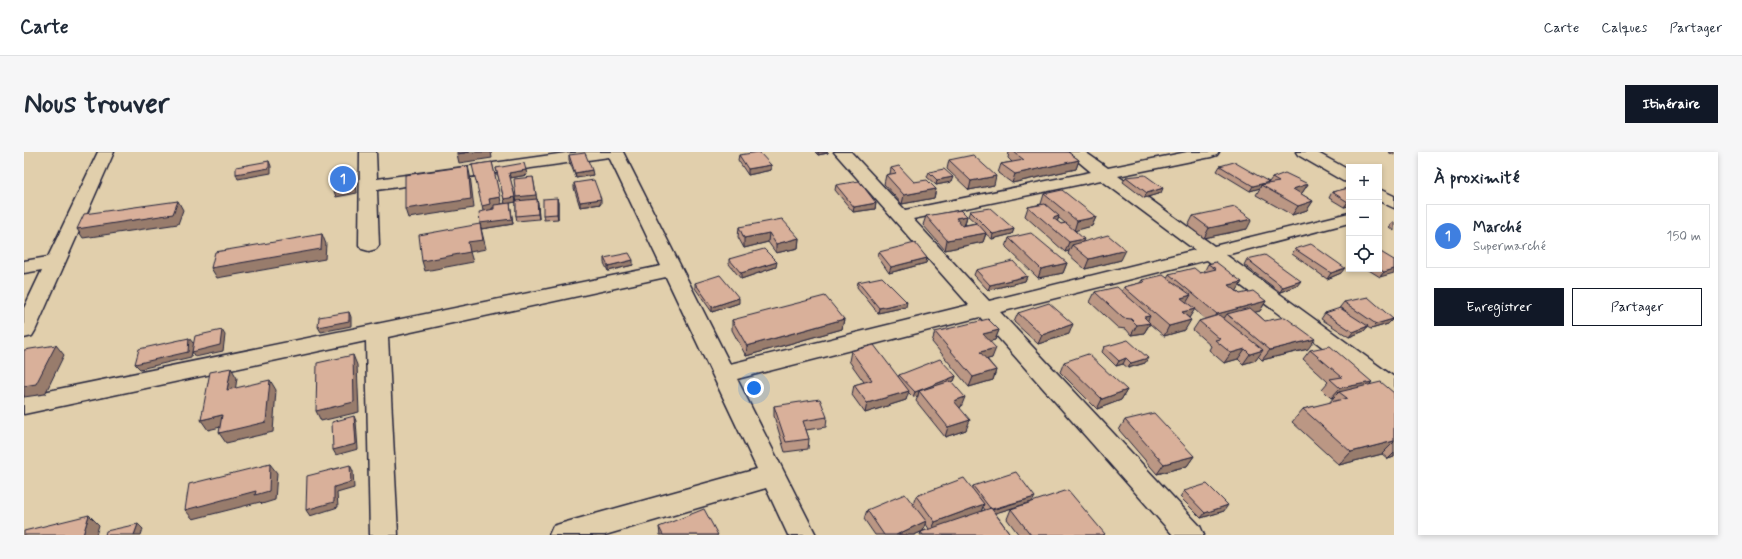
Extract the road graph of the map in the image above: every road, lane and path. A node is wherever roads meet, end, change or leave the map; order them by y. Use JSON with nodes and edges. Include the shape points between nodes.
{"nodes":[{"id":1,"x":106,"y":152,"type":"edge"},
{"id":2,"x":368,"y":152,"type":"edge"},
{"id":3,"x":608,"y":152,"type":"edge"},
{"id":4,"x":615,"y":152,"type":"edge"},
{"id":5,"x":842,"y":152,"type":"edge"},
{"id":6,"x":1075,"y":152,"type":"edge"},
{"id":7,"x":1210,"y":152,"type":"edge"},
{"id":8,"x":1304,"y":152,"type":"edge"},
{"id":9,"x":1105,"y":174,"type":"junction"},
{"id":10,"x":1346,"y":175,"type":"edge"},
{"id":11,"x":367,"y":186,"type":"junction"},
{"id":12,"x":1382,"y":196,"type":"edge"},
{"id":13,"x":1394,"y":203,"type":"edge"},
{"id":14,"x":1394,"y":207,"type":"edge"},
{"id":15,"x":1382,"y":210,"type":"edge"},
{"id":16,"x":900,"y":216,"type":"junction"},
{"id":17,"x":1346,"y":219,"type":"edge"},
{"id":18,"x":369,"y":245,"type":"dead end"},
{"id":19,"x":1211,"y":253,"type":"junction"},
{"id":20,"x":56,"y":262,"type":"junction"},
{"id":21,"x":24,"y":267,"type":"edge"},
{"id":22,"x":672,"y":270,"type":"junction"},
{"id":23,"x":985,"y":309,"type":"junction"},
{"id":24,"x":24,"y":331,"type":"edge"},
{"id":25,"x":377,"y":331,"type":"junction"},
{"id":26,"x":723,"y":374,"type":"junction"},
{"id":27,"x":1394,"y":389,"type":"edge"},
{"id":28,"x":24,"y":405,"type":"edge"},
{"id":29,"x":773,"y":475,"type":"junction"},
{"id":30,"x":384,"y":535,"type":"edge"},
{"id":31,"x":563,"y":535,"type":"edge"},
{"id":32,"x":802,"y":535,"type":"edge"},
{"id":33,"x":1190,"y":535,"type":"edge"}],
"edges":[{"from":1,"to":20,"type":"street"},
{"from":2,"to":11,"type":"street"},
{"from":3,"to":11,"type":"street"},
{"from":4,"to":22,"type":"street"},
{"from":5,"to":16,"type":"street"},
{"from":6,"to":9,"type":"street"},
{"from":7,"to":9,"type":"street"},
{"from":8,"to":10,"type":"street"},
{"from":9,"to":16,"type":"street"},
{"from":9,"to":19,"type":"street"},
{"from":11,"to":18,"type":"street"},
{"from":12,"to":13,"type":"street"},
{"from":14,"to":15,"type":"street"},
{"from":16,"to":23,"type":"street"},
{"from":17,"to":19,"type":"street"},
{"from":19,"to":23,"type":"street"},
{"from":19,"to":27,"type":"street"},
{"from":20,"to":21,"type":"street"},
{"from":20,"to":24,"type":"street"},
{"from":22,"to":25,"type":"street"},
{"from":22,"to":26,"type":"street"},
{"from":23,"to":26,"type":"street"},
{"from":23,"to":33,"type":"street"},
{"from":25,"to":28,"type":"street"},
{"from":25,"to":30,"type":"street"},
{"from":26,"to":29,"type":"street"},
{"from":29,"to":31,"type":"street"},
{"from":29,"to":32,"type":"street"}]}
